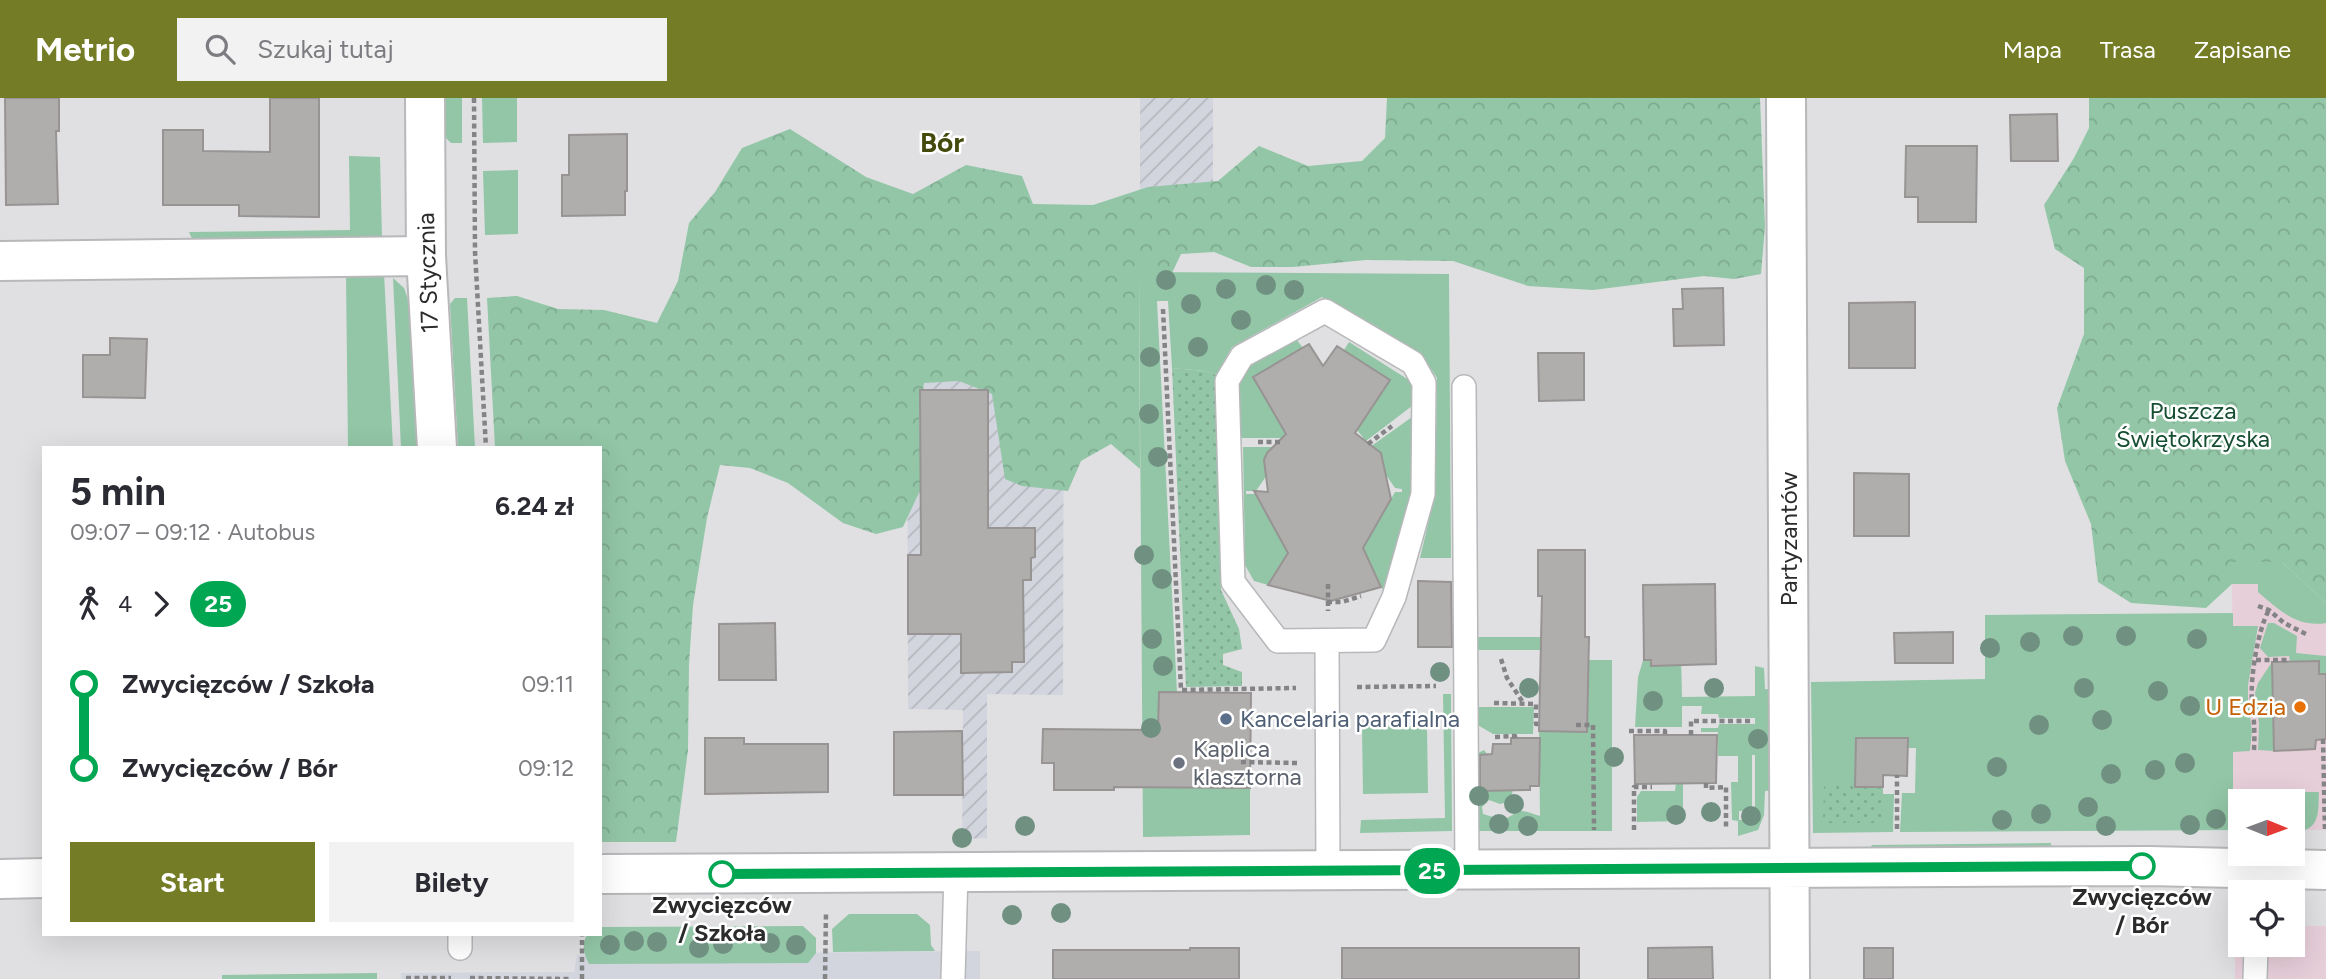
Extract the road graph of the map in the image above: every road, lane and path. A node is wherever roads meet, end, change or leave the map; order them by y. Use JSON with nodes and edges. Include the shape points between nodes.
{"nodes":[{"id":1,"x":425,"y":98,"type":"edge"},
{"id":2,"x":474,"y":98,"type":"edge"},
{"id":3,"x":1786,"y":98,"type":"edge"},
{"id":4,"x":426,"y":256,"type":"junction"},
{"id":5,"x":0,"y":261,"type":"edge"},
{"id":6,"x":1163,"y":309,"type":"dead end"},
{"id":7,"x":1464,"y":387,"type":"dead end"},
{"id":8,"x":437,"y":446,"type":"edge"},
{"id":9,"x":486,"y":446,"type":"edge"},
{"id":10,"x":1328,"y":584,"type":"dead end"},
{"id":11,"x":1365,"y":595,"type":"dead end"},
{"id":12,"x":2258,"y":606,"type":"dead end"},
{"id":13,"x":2269,"y":610,"type":"junction"},
{"id":14,"x":2306,"y":634,"type":"dead end"},
{"id":15,"x":1327,"y":641,"type":"junction"},
{"id":16,"x":1501,"y":659,"type":"dead end"},
{"id":17,"x":2256,"y":660,"type":"junction"},
{"id":18,"x":2288,"y":660,"type":"dead end"},
{"id":19,"x":1437,"y":686,"type":"dead end"},
{"id":20,"x":1328,"y":688,"type":"junction"},
{"id":21,"x":1465,"y":703,"type":"junction"},
{"id":22,"x":1524,"y":704,"type":"junction"},
{"id":23,"x":1755,"y":721,"type":"dead end"},
{"id":24,"x":1539,"y":724,"type":"dead end"},
{"id":25,"x":1576,"y":726,"type":"dead end"},
{"id":26,"x":1629,"y":731,"type":"dead end"},
{"id":27,"x":1665,"y":735,"type":"dead end"},
{"id":28,"x":1691,"y":735,"type":"dead end"},
{"id":29,"x":2323,"y":739,"type":"dead end"},
{"id":30,"x":2254,"y":750,"type":"dead end"},
{"id":31,"x":1241,"y":762,"type":"dead end"},
{"id":32,"x":1328,"y":763,"type":"junction"},
{"id":33,"x":1897,"y":775,"type":"dead end"},
{"id":34,"x":1706,"y":783,"type":"dead end"},
{"id":35,"x":1652,"y":787,"type":"dead end"},
{"id":36,"x":1897,"y":832,"type":"dead end"},
{"id":37,"x":1594,"y":841,"type":"dead end"},
{"id":38,"x":1634,"y":841,"type":"dead end"},
{"id":39,"x":1726,"y":841,"type":"dead end"},
{"id":40,"x":2325,"y":853,"type":"edge"},
{"id":41,"x":1791,"y":869,"type":"junction"},
{"id":42,"x":1467,"y":871,"type":"junction"},
{"id":43,"x":956,"y":872,"type":"junction"},
{"id":44,"x":1328,"y":872,"type":"junction"},
{"id":45,"x":602,"y":874,"type":"edge"},
{"id":46,"x":0,"y":878,"type":"edge"},
{"id":47,"x":42,"y":878,"type":"edge"},
{"id":48,"x":2250,"y":880,"type":"edge"},
{"id":49,"x":2259,"y":880,"type":"edge"},
{"id":50,"x":826,"y":911,"type":"dead end"},
{"id":51,"x":582,"y":936,"type":"edge"},
{"id":52,"x":2256,"y":957,"type":"edge"},
{"id":53,"x":406,"y":978,"type":"edge"},
{"id":54,"x":458,"y":978,"type":"edge"},
{"id":55,"x":467,"y":978,"type":"edge"},
{"id":56,"x":476,"y":979,"type":"edge"},
{"id":57,"x":512,"y":979,"type":"edge"},
{"id":58,"x":554,"y":979,"type":"edge"},
{"id":59,"x":569,"y":979,"type":"edge"},
{"id":60,"x":582,"y":979,"type":"edge"},
{"id":61,"x":825,"y":979,"type":"edge"},
{"id":62,"x":953,"y":979,"type":"edge"},
{"id":63,"x":1790,"y":979,"type":"edge"},
{"id":64,"x":2255,"y":979,"type":"edge"}],
"edges":[{"from":1,"to":4,"type":"street","name":"17 Stycznia"},
{"from":2,"to":9,"type":"path","via":[[475,252]]},
{"from":3,"to":41,"type":"street","name":"Partyzantów"},
{"from":4,"to":5,"type":"street"},
{"from":4,"to":8,"type":"street","name":"17 Stycznia"},
{"from":6,"to":20,"type":"path","via":[[1181,690]]},
{"from":7,"to":21,"type":"lane"},
{"from":10,"to":11,"type":"path","via":[[1327,602]]},
{"from":12,"to":13,"type":"path"},
{"from":13,"to":14,"type":"path"},
{"from":13,"to":17,"type":"path"},
{"from":15,"to":15,"type":"lane","via":[[1374,640],[1394,597],[1423,494],[1424,383],[1412,363],[1325,311],[1242,356],[1227,381],[1233,583],[1278,641]]},
{"from":15,"to":20,"type":"lane"},
{"from":16,"to":22,"type":"path"},
{"from":17,"to":18,"type":"path"},
{"from":17,"to":30,"type":"path","via":[[2252,680]]},
{"from":19,"to":20,"type":"path"},
{"from":20,"to":32,"type":"lane"},
{"from":21,"to":22,"type":"path"},
{"from":21,"to":42,"type":"lane"},
{"from":22,"to":24,"type":"path","via":[[1536,704]]},
{"from":23,"to":28,"type":"path","via":[[1691,721]]},
{"from":25,"to":37,"type":"path","via":[[1593,725]]},
{"from":26,"to":27,"type":"path","via":[[1665,731]]},
{"from":29,"to":40,"type":"path"},
{"from":31,"to":32,"type":"path"},
{"from":32,"to":44,"type":"lane"},
{"from":33,"to":36,"type":"path"},
{"from":34,"to":39,"type":"path","via":[[1706,788],[1726,787]]},
{"from":35,"to":38,"type":"path","via":[[1634,788]]},
{"from":40,"to":49,"type":"street"},
{"from":41,"to":42,"type":"street"},
{"from":41,"to":48,"type":"street","via":[[2149,866]]},
{"from":41,"to":63,"type":"street","name":"Partyzantów"},
{"from":42,"to":44,"type":"street"},
{"from":43,"to":44,"type":"street"},
{"from":43,"to":45,"type":"street"},
{"from":43,"to":62,"type":"lane"},
{"from":46,"to":47,"type":"street"},
{"from":50,"to":61,"type":"path"},
{"from":51,"to":60,"type":"path"},
{"from":52,"to":64,"type":"lane"},
{"from":53,"to":54,"type":"path"},
{"from":55,"to":56,"type":"path"},
{"from":56,"to":57,"type":"path"},
{"from":57,"to":58,"type":"path"},
{"from":58,"to":59,"type":"path"}]}
